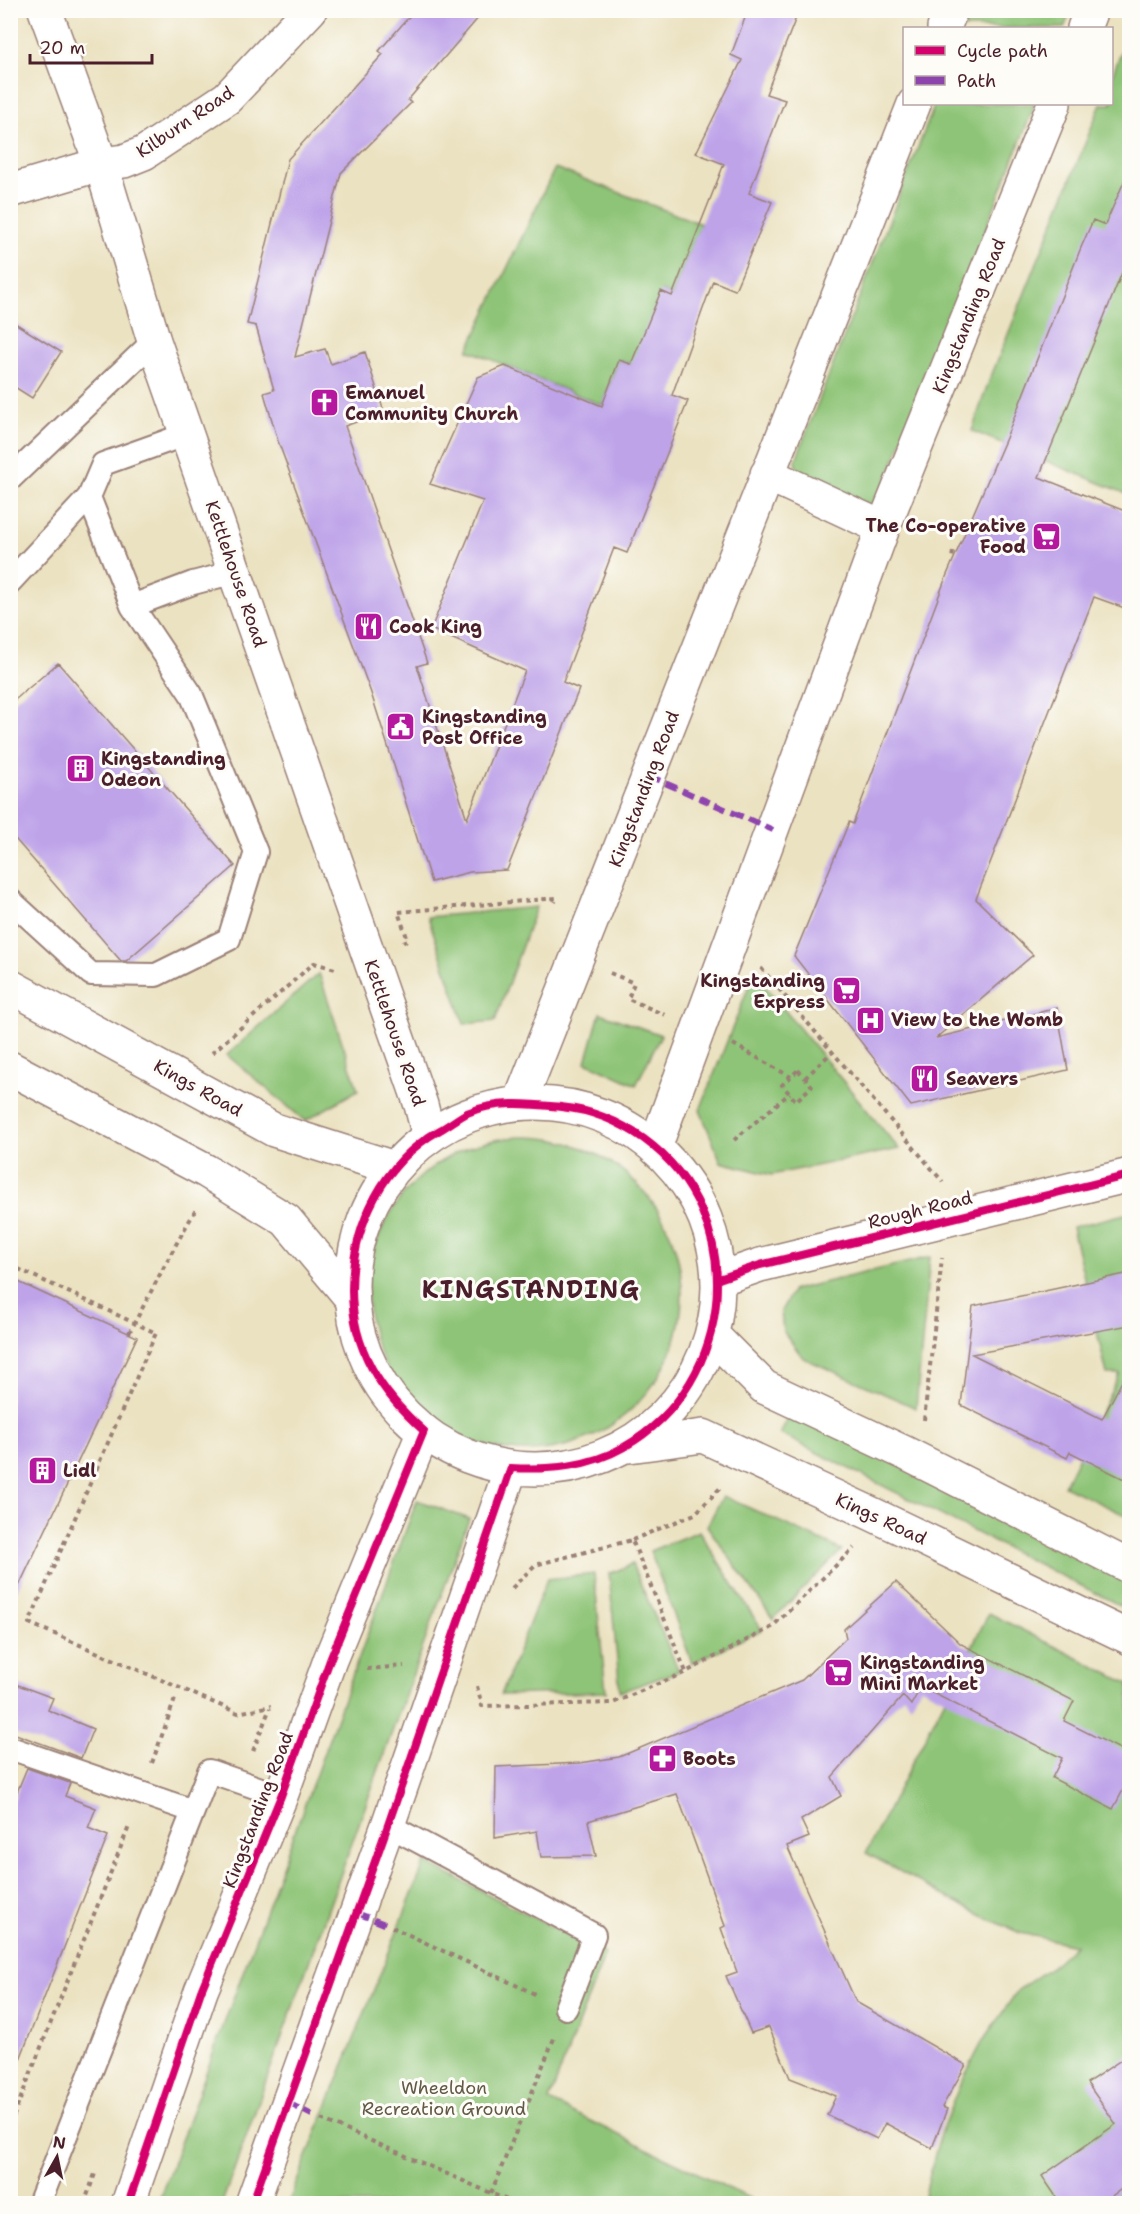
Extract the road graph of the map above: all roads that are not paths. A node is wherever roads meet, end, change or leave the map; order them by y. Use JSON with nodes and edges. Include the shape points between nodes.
{"nodes":[{"id":1,"x":45,"y":10,"type":"edge"},
{"id":2,"x":310,"y":10,"type":"edge"},
{"id":3,"x":951,"y":10,"type":"edge"},
{"id":4,"x":1091,"y":10,"type":"edge"},
{"id":5,"x":944,"y":27,"type":"edge"},
{"id":6,"x":1084,"y":27,"type":"edge"},
{"id":7,"x":915,"y":105,"type":"edge"},
{"id":8,"x":1054,"y":105,"type":"edge"},
{"id":9,"x":101,"y":164,"type":"junction"},
{"id":10,"x":10,"y":191,"type":"edge"},
{"id":11,"x":154,"y":341,"type":"junction"},
{"id":12,"x":187,"y":434,"type":"junction"},
{"id":13,"x":767,"y":474,"type":"junction"},
{"id":14,"x":10,"y":479,"type":"edge"},
{"id":15,"x":89,"y":497,"type":"junction"},
{"id":16,"x":883,"y":528,"type":"junction"},
{"id":17,"x":235,"y":572,"type":"junction"},
{"id":18,"x":10,"y":582,"type":"edge"},
{"id":19,"x":132,"y":606,"type":"junction"},
{"id":20,"x":10,"y":900,"type":"edge"},
{"id":21,"x":10,"y":986,"type":"edge"},
{"id":22,"x":10,"y":1068,"type":"edge"},
{"id":23,"x":520,"y":1102,"type":"junction"},
{"id":24,"x":429,"y":1136,"type":"junction"},
{"id":25,"x":655,"y":1147,"type":"junction"},
{"id":26,"x":394,"y":1168,"type":"junction"},
{"id":27,"x":1130,"y":1175,"type":"edge"},
{"id":28,"x":719,"y":1279,"type":"junction"},
{"id":29,"x":352,"y":1299,"type":"junction"},
{"id":30,"x":712,"y":1335,"type":"junction"},
{"id":31,"x":424,"y":1431,"type":"junction"},
{"id":32,"x":624,"y":1447,"type":"junction"},
{"id":33,"x":511,"y":1468,"type":"junction"},
{"id":34,"x":1130,"y":1567,"type":"edge"},
{"id":35,"x":1130,"y":1638,"type":"edge"},
{"id":36,"x":10,"y":1748,"type":"edge"},
{"id":37,"x":281,"y":1796,"type":"junction"},
{"id":38,"x":193,"y":1811,"type":"junction"},
{"id":39,"x":388,"y":1825,"type":"junction"},
{"id":40,"x":566,"y":2008,"type":"road end"},
{"id":41,"x":39,"y":2204,"type":"edge"},
{"id":42,"x":128,"y":2204,"type":"edge"},
{"id":43,"x":252,"y":2204,"type":"edge"}],
"edges":[{"from":1,"to":9,"type":"main road","name":"Kettlehouse Road"},
{"from":2,"to":9,"type":"main road","name":"Kilburn Road","via":[[227,98],[144,153]]},
{"from":3,"to":5,"type":"main road"},
{"from":4,"to":6,"type":"main road"},
{"from":7,"to":13,"type":"main road","name":"Kingstanding Road"},
{"from":8,"to":16,"type":"main road","name":"Kingstanding Road"},
{"from":9,"to":10,"type":"main road","name":"Kilburn Road"},
{"from":9,"to":11,"type":"main road","name":"Kettlehouse Road"},
{"from":11,"to":12,"type":"main road","name":"Kettlehouse Road"},
{"from":11,"to":14,"type":"lane"},
{"from":12,"to":15,"type":"lane","via":[[103,464]]},
{"from":12,"to":17,"type":"main road","name":"Kettlehouse Road"},
{"from":13,"to":16,"type":"main road"},
{"from":13,"to":23,"type":"main road","name":"Kingstanding Road"},
{"from":15,"to":18,"type":"lane"},
{"from":15,"to":19,"type":"lane"},
{"from":16,"to":25,"type":"main road","name":"Kingstanding Road"},
{"from":17,"to":19,"type":"lane"},
{"from":17,"to":24,"type":"main road","name":"Kettlehouse Road"},
{"from":19,"to":20,"type":"lane","via":[[191,694],[256,852],[229,939],[156,975],[91,974]]},
{"from":21,"to":26,"type":"main road","name":"Kings Road","via":[[274,1130]]},
{"from":22,"to":29,"type":"main road","via":[[206,1171],[286,1220]]},
{"from":23,"to":24,"type":"main road","via":[[467,1113]]},
{"from":23,"to":25,"type":"main road","via":[[581,1109],[622,1125]]},
{"from":24,"to":26,"type":"main road"},
{"from":25,"to":28,"type":"main road","via":[[686,1181],[702,1209]]},
{"from":26,"to":29,"type":"main road","via":[[366,1215],[357,1242]]},
{"from":27,"to":28,"type":"main road","name":"Rough Road","via":[[760,1265]]},
{"from":28,"to":30,"type":"main road"},
{"from":29,"to":31,"type":"main road","via":[[355,1325],[372,1370],[398,1408]]},
{"from":30,"to":32,"type":"main road","via":[[695,1376],[675,1405]]},
{"from":30,"to":34,"type":"main road","via":[[764,1388],[905,1453]]},
{"from":31,"to":33,"type":"main road","via":[[463,1455]]},
{"from":31,"to":37,"type":"main road","name":"Kingstanding Road","via":[[330,1660]]},
{"from":32,"to":33,"type":"main road","via":[[575,1465],[542,1470]]},
{"from":32,"to":35,"type":"main road","name":"Kings Road","via":[[703,1436]]},
{"from":33,"to":39,"type":"main road"},
{"from":36,"to":38,"type":"lane"},
{"from":37,"to":38,"type":"lane","via":[[209,1771]]},
{"from":37,"to":42,"type":"main road","name":"Kingstanding Road","via":[[201,1991]]},
{"from":38,"to":41,"type":"lane"},
{"from":39,"to":40,"type":"lane","via":[[594,1935]]},
{"from":39,"to":43,"type":"main road"}]}
